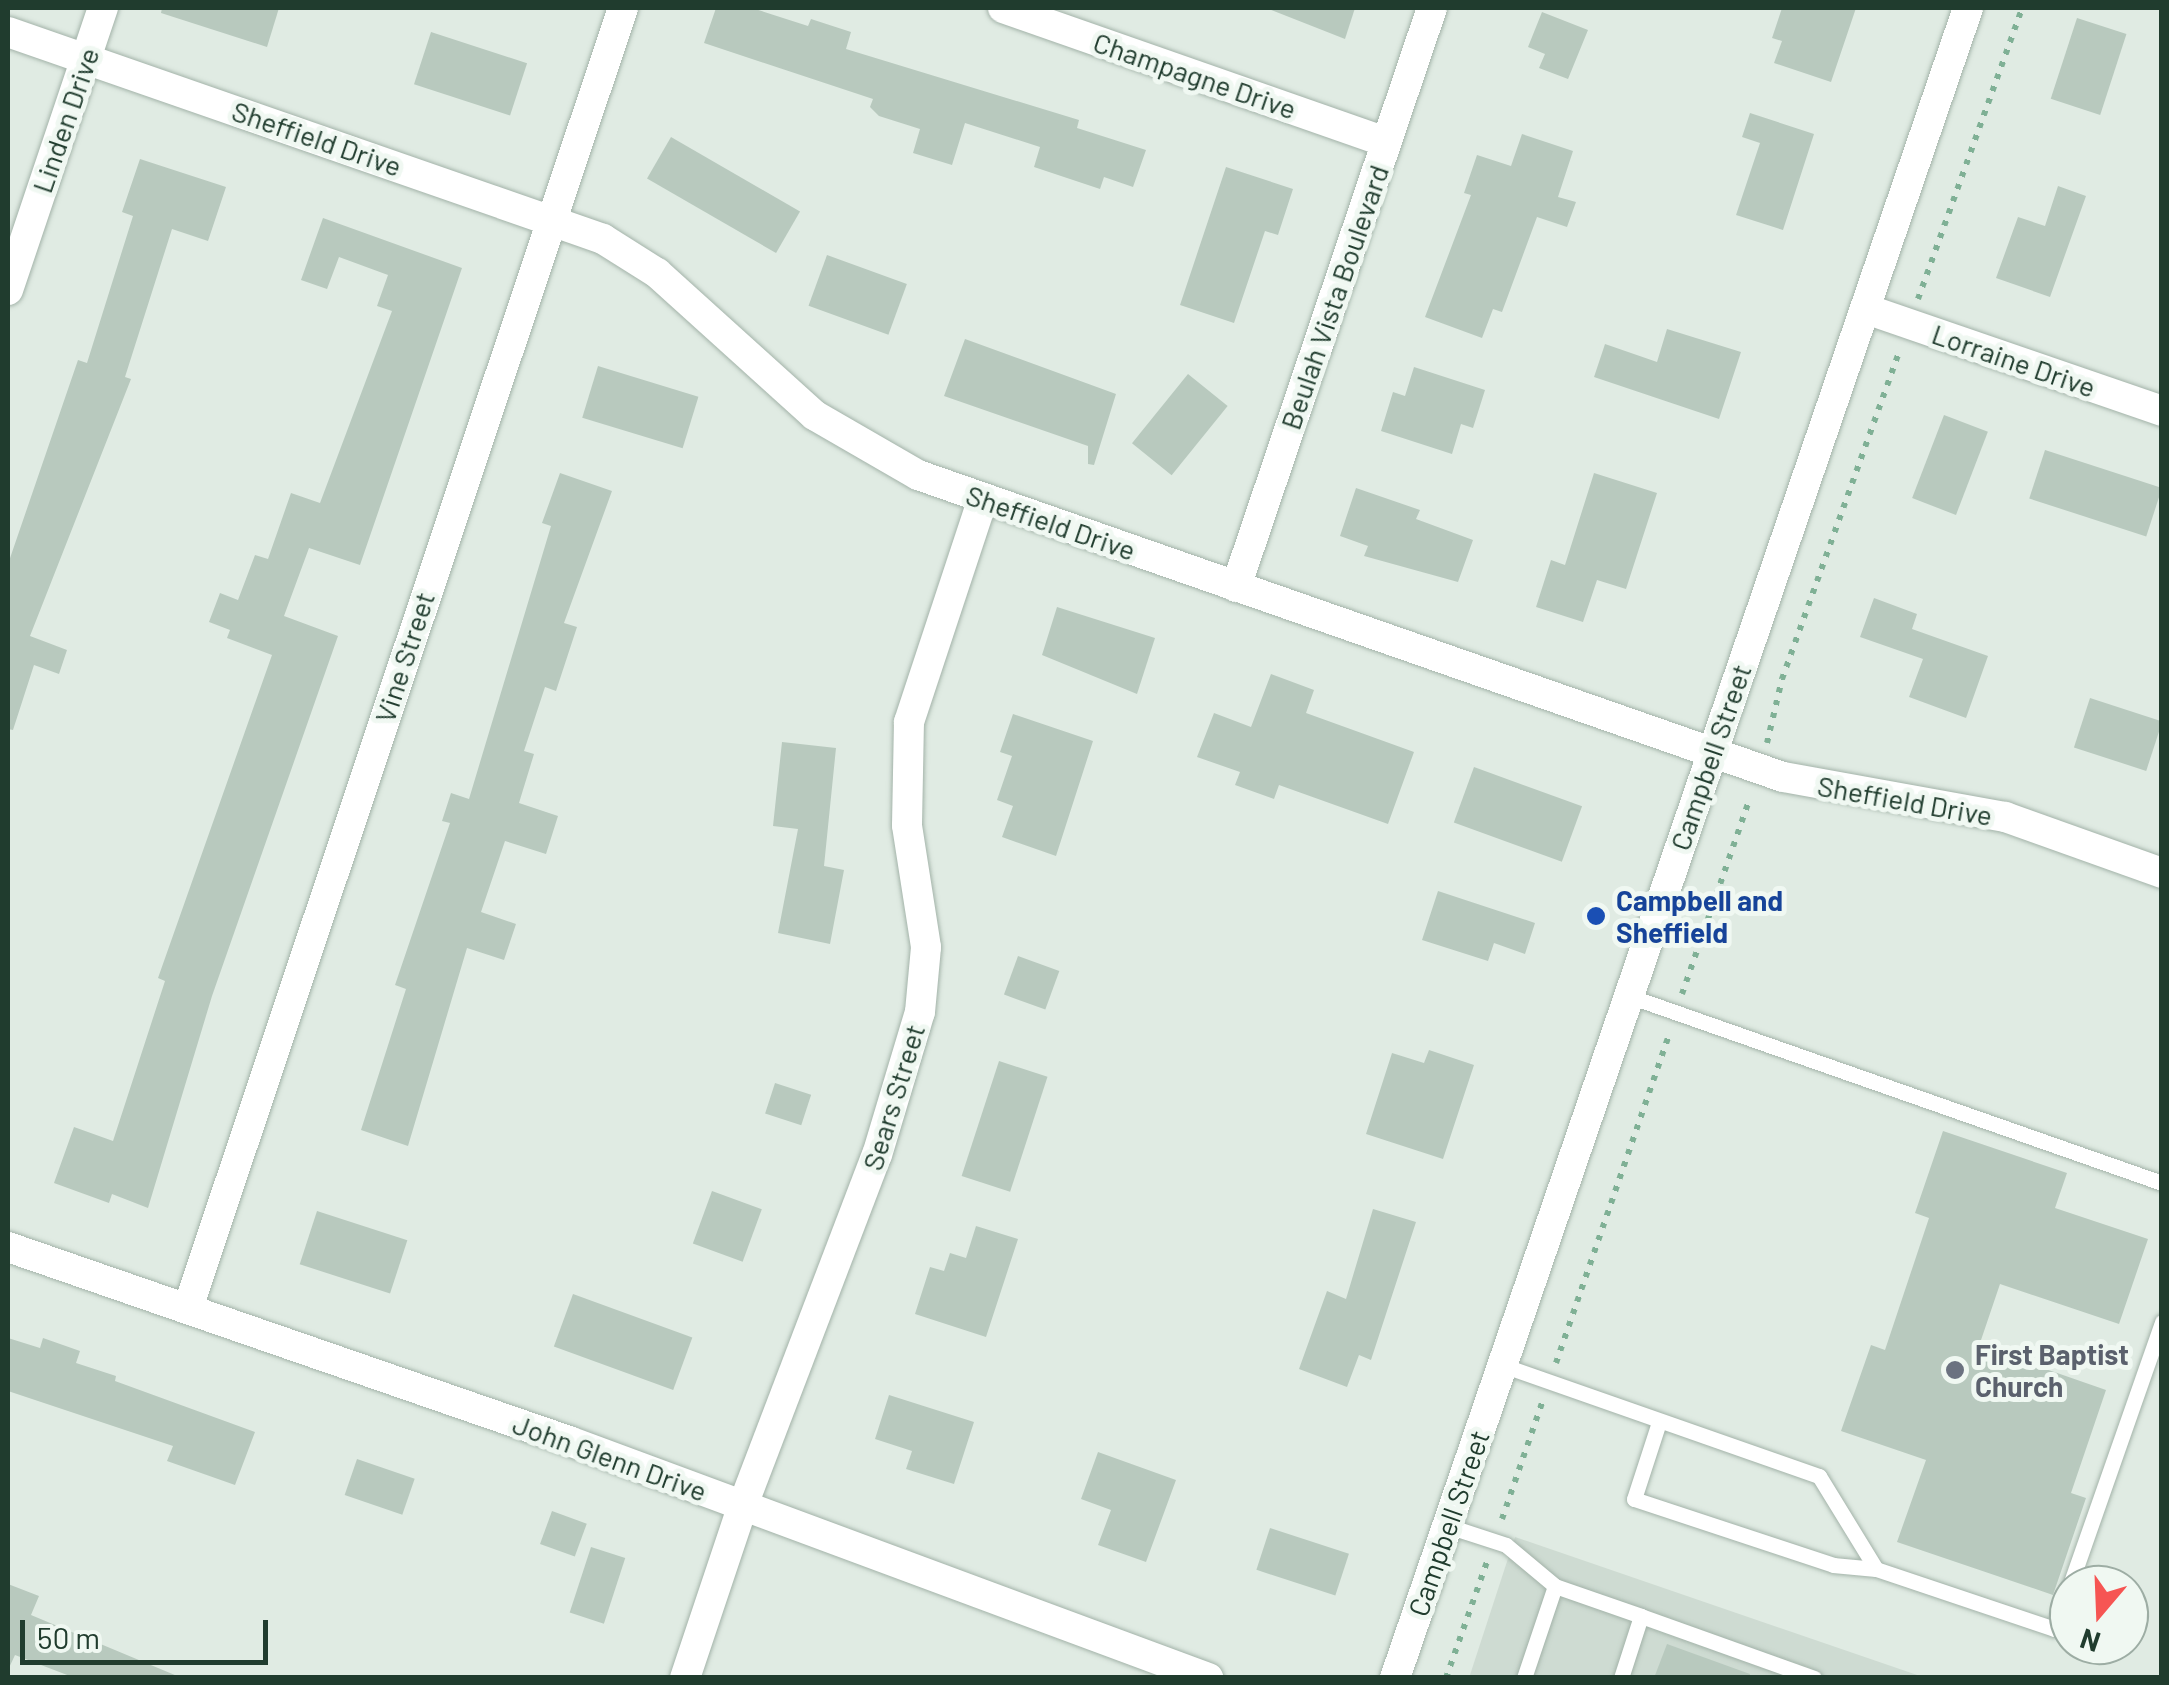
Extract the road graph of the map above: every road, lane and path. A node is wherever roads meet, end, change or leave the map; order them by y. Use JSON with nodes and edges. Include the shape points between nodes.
{"nodes":[{"id":1,"x":103,"y":8,"type":"edge"},
{"id":2,"x":623,"y":8,"type":"edge"},
{"id":3,"x":1003,"y":8,"type":"edge"},
{"id":4,"x":1432,"y":8,"type":"edge"},
{"id":5,"x":1968,"y":8,"type":"edge"},
{"id":6,"x":2022,"y":8,"type":"edge"},
{"id":7,"x":8,"y":32,"type":"edge"},
{"id":8,"x":86,"y":58,"type":"junction"},
{"id":9,"x":1386,"y":142,"type":"junction"},
{"id":10,"x":550,"y":218,"type":"junction"},
{"id":11,"x":8,"y":290,"type":"edge"},
{"id":12,"x":1866,"y":309,"type":"junction"},
{"id":13,"x":1909,"y":324,"type":"junction"},
{"id":14,"x":2162,"y":410,"type":"edge"},
{"id":15,"x":983,"y":498,"type":"junction"},
{"id":16,"x":1236,"y":587,"type":"junction"},
{"id":17,"x":1712,"y":751,"type":"junction"},
{"id":18,"x":1759,"y":768,"type":"junction"},
{"id":19,"x":2162,"y":873,"type":"edge"},
{"id":20,"x":1628,"y":996,"type":"junction"},
{"id":21,"x":1676,"y":1012,"type":"junction"},
{"id":22,"x":2162,"y":1183,"type":"edge"},
{"id":23,"x":8,"y":1247,"type":"edge"},
{"id":24,"x":188,"y":1308,"type":"junction"},
{"id":25,"x":2162,"y":1322,"type":"edge"},
{"id":26,"x":1502,"y":1365,"type":"junction"},
{"id":27,"x":1549,"y":1382,"type":"junction"},
{"id":28,"x":1659,"y":1422,"type":"junction"},
{"id":29,"x":743,"y":1505,"type":"junction"},
{"id":30,"x":1448,"y":1526,"type":"junction"},
{"id":31,"x":1494,"y":1541,"type":"junction"},
{"id":32,"x":2076,"y":1565,"type":"edge"},
{"id":33,"x":1876,"y":1568,"type":"junction"},
{"id":34,"x":1555,"y":1586,"type":"junction"},
{"id":35,"x":1642,"y":1616,"type":"junction"},
{"id":36,"x":2049,"y":1627,"type":"edge"},
{"id":37,"x":685,"y":1678,"type":"edge"},
{"id":38,"x":1208,"y":1678,"type":"edge"},
{"id":39,"x":1395,"y":1678,"type":"edge"},
{"id":40,"x":1446,"y":1678,"type":"edge"},
{"id":41,"x":1524,"y":1678,"type":"edge"},
{"id":42,"x":1620,"y":1678,"type":"edge"},
{"id":43,"x":1814,"y":1678,"type":"edge"}],
"edges":[{"from":1,"to":8,"type":"street","name":"Linden Drive"},
{"from":2,"to":10,"type":"street","name":"Vine Street"},
{"from":3,"to":9,"type":"street","name":"Champagne Drive"},
{"from":4,"to":9,"type":"street","name":"Beulah Vista Boulevard"},
{"from":5,"to":12,"type":"street","name":"Campbell Street"},
{"from":6,"to":13,"type":"path"},
{"from":7,"to":8,"type":"street","name":"Sheffield Drive"},
{"from":8,"to":10,"type":"street","name":"Sheffield Drive"},
{"from":8,"to":11,"type":"street","name":"Linden Drive"},
{"from":9,"to":16,"type":"street","name":"Beulah Vista Boulevard"},
{"from":10,"to":15,"type":"street","name":"Sheffield Drive","via":[[657,273],[814,415],[859,447]]},
{"from":10,"to":24,"type":"street","name":"Vine Street"},
{"from":12,"to":13,"type":"street","name":"Lorraine Drive"},
{"from":12,"to":17,"type":"street","name":"Campbell Street"},
{"from":13,"to":14,"type":"street","name":"Lorraine Drive"},
{"from":13,"to":18,"type":"path","via":[[1782,679]]},
{"from":15,"to":16,"type":"street","name":"Sheffield Drive"},
{"from":15,"to":29,"type":"street","name":"Sears Street","via":[[909,722],[907,825],[926,947],[920,1012],[878,1155]]},
{"from":16,"to":17,"type":"street","name":"Sheffield Drive"},
{"from":17,"to":18,"type":"street","name":"Sheffield Drive"},
{"from":17,"to":20,"type":"street","name":"Campbell Street"},
{"from":18,"to":19,"type":"street","name":"Sheffield Drive","via":[[1848,794],[2005,817]]},
{"from":18,"to":21,"type":"path"},
{"from":20,"to":21,"type":"lane"},
{"from":20,"to":26,"type":"street","name":"Campbell Street"},
{"from":21,"to":22,"type":"lane"},
{"from":21,"to":27,"type":"path"},
{"from":23,"to":24,"type":"street","name":"John Glenn Drive"},
{"from":24,"to":29,"type":"street","name":"John Glenn Drive"},
{"from":25,"to":32,"type":"lane"},
{"from":26,"to":27,"type":"lane"},
{"from":26,"to":30,"type":"street","name":"Campbell Street"},
{"from":27,"to":28,"type":"lane"},
{"from":27,"to":31,"type":"path"},
{"from":28,"to":33,"type":"lane","via":[[1819,1476]]},
{"from":28,"to":33,"type":"lane","via":[[1634,1499],[1832,1565]]},
{"from":29,"to":37,"type":"street","name":"Sears Street"},
{"from":29,"to":38,"type":"street","name":"John Glenn Drive"},
{"from":30,"to":31,"type":"lane"},
{"from":30,"to":39,"type":"street","name":"Campbell Street"},
{"from":31,"to":34,"type":"lane"},
{"from":31,"to":40,"type":"path"},
{"from":33,"to":36,"type":"lane"},
{"from":34,"to":35,"type":"lane"},
{"from":34,"to":41,"type":"lane"},
{"from":35,"to":42,"type":"lane"},
{"from":35,"to":43,"type":"lane"}]}
